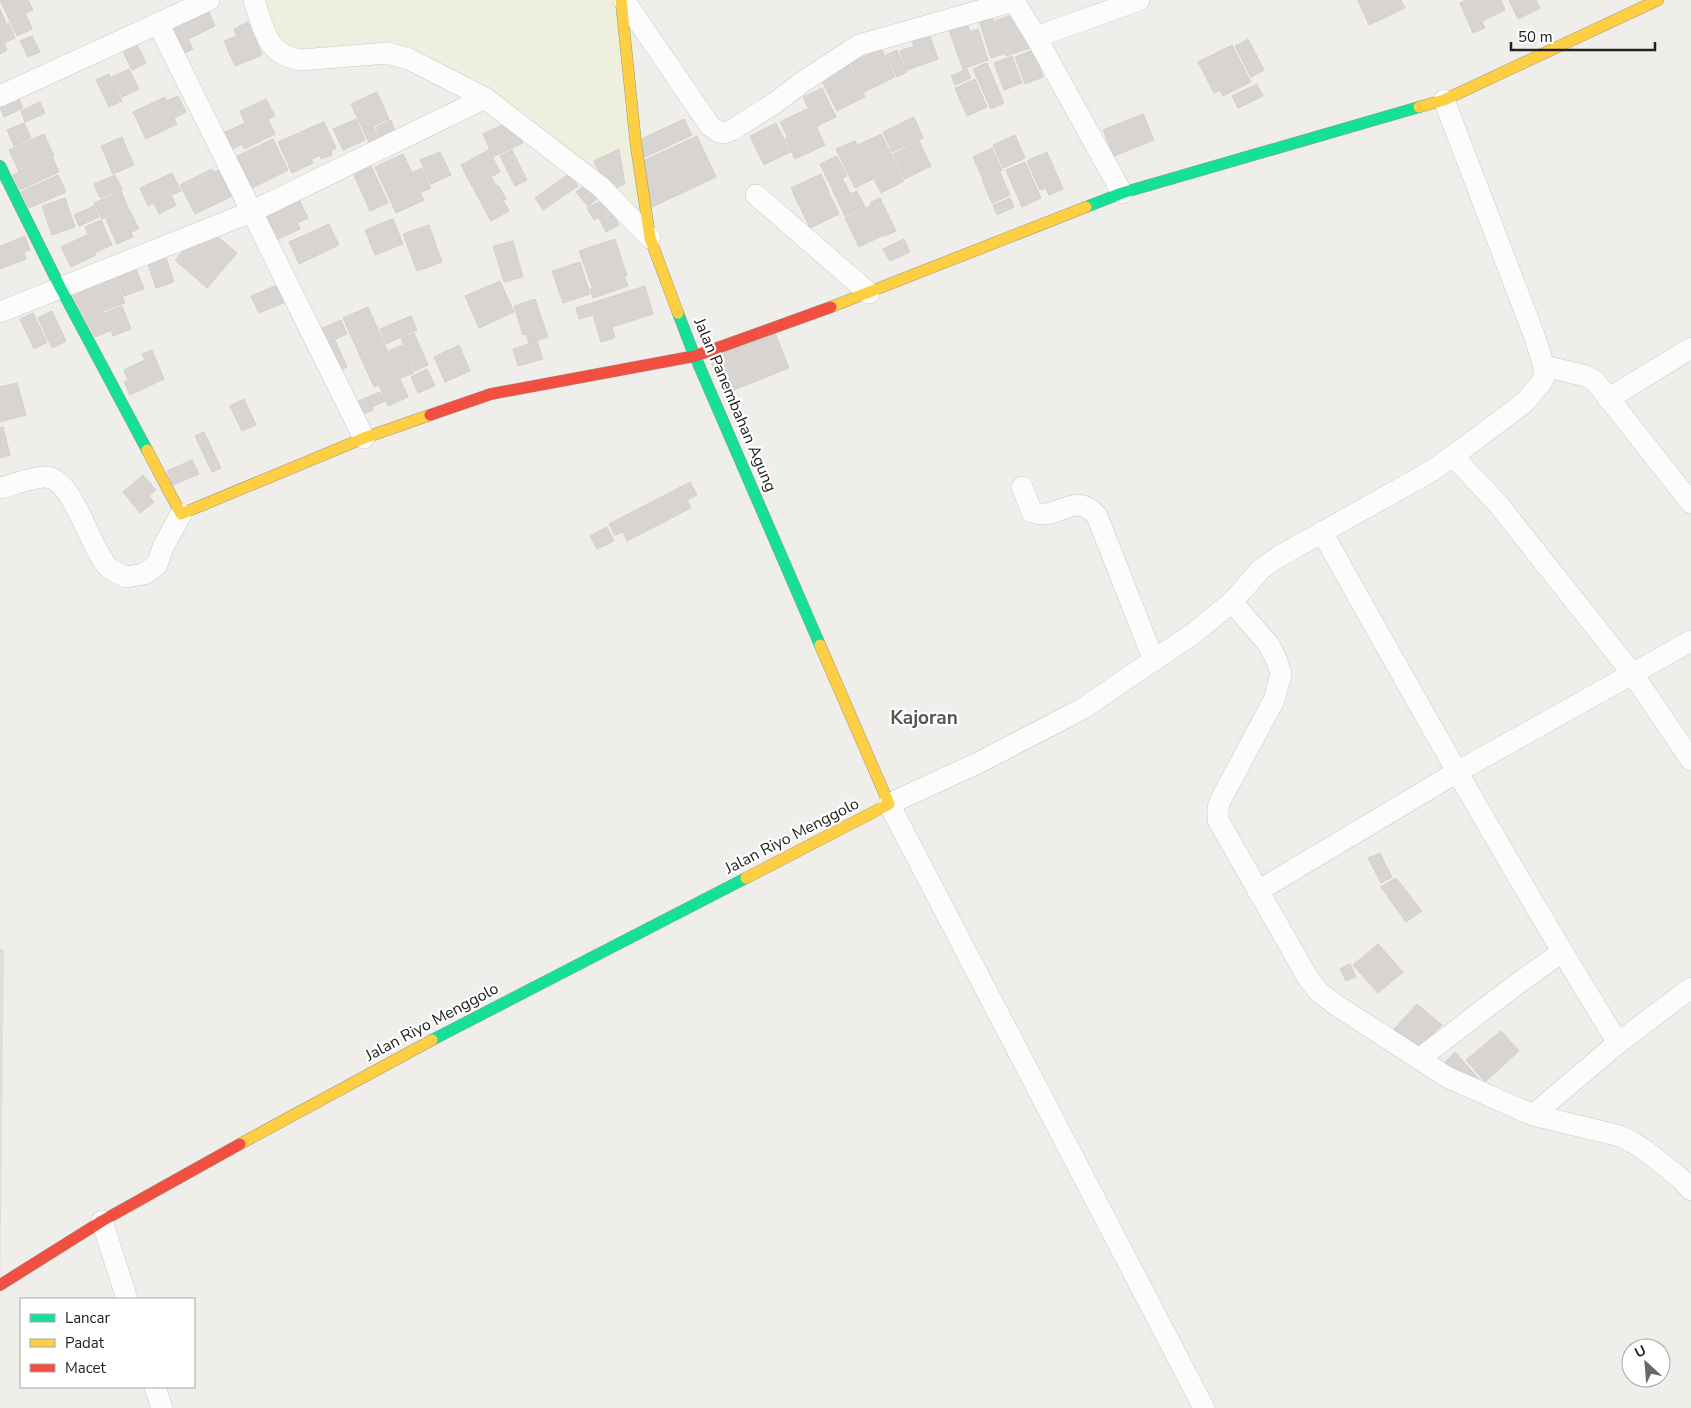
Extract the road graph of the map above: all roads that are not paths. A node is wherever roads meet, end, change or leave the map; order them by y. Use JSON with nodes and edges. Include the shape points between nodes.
{"nodes":[{"id":1,"x":209,"y":0,"type":"edge"},
{"id":2,"x":254,"y":0,"type":"edge"},
{"id":3,"x":622,"y":0,"type":"edge"},
{"id":4,"x":1138,"y":0,"type":"edge"},
{"id":5,"x":1658,"y":0,"type":"edge"},
{"id":6,"x":1014,"y":1,"type":"edge"},
{"id":7,"x":158,"y":23,"type":"junction"},
{"id":8,"x":1036,"y":37,"type":"junction"},
{"id":9,"x":0,"y":96,"type":"edge"},
{"id":10,"x":485,"y":98,"type":"junction"},
{"id":11,"x":1447,"y":110,"type":"junction"},
{"id":12,"x":0,"y":166,"type":"edge"},
{"id":13,"x":1120,"y":191,"type":"junction"},
{"id":14,"x":756,"y":195,"type":"dead end"},
{"id":15,"x":251,"y":212,"type":"junction"},
{"id":16,"x":650,"y":238,"type":"junction"},
{"id":17,"x":60,"y":287,"type":"junction"},
{"id":18,"x":869,"y":293,"type":"junction"},
{"id":19,"x":0,"y":312,"type":"edge"},
{"id":20,"x":1691,"y":348,"type":"edge"},
{"id":21,"x":693,"y":351,"type":"junction"},
{"id":22,"x":1544,"y":366,"type":"junction"},
{"id":23,"x":1608,"y":399,"type":"junction"},
{"id":24,"x":364,"y":438,"type":"junction"},
{"id":25,"x":1453,"y":456,"type":"junction"},
{"id":26,"x":0,"y":488,"type":"edge"},
{"id":27,"x":1022,"y":488,"type":"dead end"},
{"id":28,"x":1691,"y":502,"type":"edge"},
{"id":29,"x":181,"y":514,"type":"junction"},
{"id":30,"x":1322,"y":532,"type":"junction"},
{"id":31,"x":1232,"y":602,"type":"junction"},
{"id":32,"x":1691,"y":641,"type":"edge"},
{"id":33,"x":1154,"y":661,"type":"junction"},
{"id":34,"x":1632,"y":673,"type":"junction"},
{"id":35,"x":1691,"y":760,"type":"edge"},
{"id":36,"x":1457,"y":772,"type":"junction"},
{"id":37,"x":889,"y":804,"type":"junction"},
{"id":38,"x":1258,"y":891,"type":"junction"},
{"id":39,"x":1562,"y":952,"type":"junction"},
{"id":40,"x":1691,"y":988,"type":"edge"},
{"id":41,"x":1618,"y":1043,"type":"junction"},
{"id":42,"x":1420,"y":1059,"type":"junction"},
{"id":43,"x":1533,"y":1115,"type":"junction"},
{"id":44,"x":1691,"y":1190,"type":"edge"},
{"id":45,"x":102,"y":1221,"type":"junction"},
{"id":46,"x":0,"y":1285,"type":"edge"},
{"id":47,"x":127,"y":1298,"type":"edge"},
{"id":48,"x":155,"y":1388,"type":"edge"},
{"id":49,"x":162,"y":1408,"type":"edge"},
{"id":50,"x":1204,"y":1408,"type":"edge"}],
"edges":[{"from":1,"to":7,"type":"street"},
{"from":2,"to":10,"type":"street","via":[[274,50],[289,58],[398,55]]},
{"from":3,"to":6,"type":"street","via":[[710,126],[724,133],[775,103],[859,45]]},
{"from":3,"to":16,"type":"street","name":"Jalan Panembahan Agung","via":[[636,145]]},
{"from":4,"to":8,"type":"street"},
{"from":5,"to":11,"type":"street"},
{"from":6,"to":8,"type":"street"},
{"from":7,"to":9,"type":"street"},
{"from":7,"to":15,"type":"street"},
{"from":8,"to":13,"type":"street"},
{"from":10,"to":15,"type":"street"},
{"from":10,"to":16,"type":"street","via":[[602,188]]},
{"from":11,"to":13,"type":"street"},
{"from":11,"to":22,"type":"street"},
{"from":12,"to":17,"type":"street"},
{"from":13,"to":18,"type":"street"},
{"from":14,"to":18,"type":"street"},
{"from":15,"to":17,"type":"street"},
{"from":15,"to":24,"type":"street"},
{"from":16,"to":21,"type":"street","name":"Jalan Panembahan Agung"},
{"from":17,"to":19,"type":"street"},
{"from":17,"to":29,"type":"street"},
{"from":18,"to":21,"type":"street"},
{"from":20,"to":23,"type":"street"},
{"from":21,"to":24,"type":"street","via":[[491,394]]},
{"from":21,"to":37,"type":"street","name":"Jalan Panembahan Agung"},
{"from":22,"to":23,"type":"street","via":[[1591,378]]},
{"from":22,"to":25,"type":"street","via":[[1541,383],[1524,403]]},
{"from":23,"to":28,"type":"street"},
{"from":24,"to":29,"type":"street"},
{"from":25,"to":30,"type":"street"},
{"from":25,"to":34,"type":"street","via":[[1498,504]]},
{"from":26,"to":29,"type":"street","via":[[45,476],[55,479],[71,498],[99,555],[109,568],[126,578],[144,574],[158,565],[163,547]]},
{"from":27,"to":33,"type":"street","via":[[1032,512],[1044,514],[1080,504],[1097,516]]},
{"from":30,"to":31,"type":"street","via":[[1262,569]]},
{"from":30,"to":36,"type":"street"},
{"from":31,"to":33,"type":"street"},
{"from":31,"to":38,"type":"street","via":[[1272,650],[1280,674],[1274,700],[1218,808],[1220,826]]},
{"from":32,"to":34,"type":"street"},
{"from":33,"to":37,"type":"street","via":[[1082,709],[978,763]]},
{"from":34,"to":35,"type":"street"},
{"from":34,"to":36,"type":"street"},
{"from":36,"to":38,"type":"street"},
{"from":36,"to":39,"type":"street"},
{"from":37,"to":45,"type":"street","name":"Jalan Riyo Menggolo","via":[[396,1058]]},
{"from":37,"to":50,"type":"street"},
{"from":38,"to":42,"type":"street","via":[[1308,978],[1320,992]]},
{"from":39,"to":41,"type":"street"},
{"from":39,"to":42,"type":"street"},
{"from":40,"to":41,"type":"street"},
{"from":41,"to":43,"type":"street"},
{"from":42,"to":43,"type":"street","via":[[1447,1077]]},
{"from":43,"to":44,"type":"street","via":[[1620,1136],[1646,1151]]},
{"from":45,"to":46,"type":"street","name":"Jalan Riyo Menggolo"},
{"from":45,"to":47,"type":"street"},
{"from":48,"to":49,"type":"street"}]}
